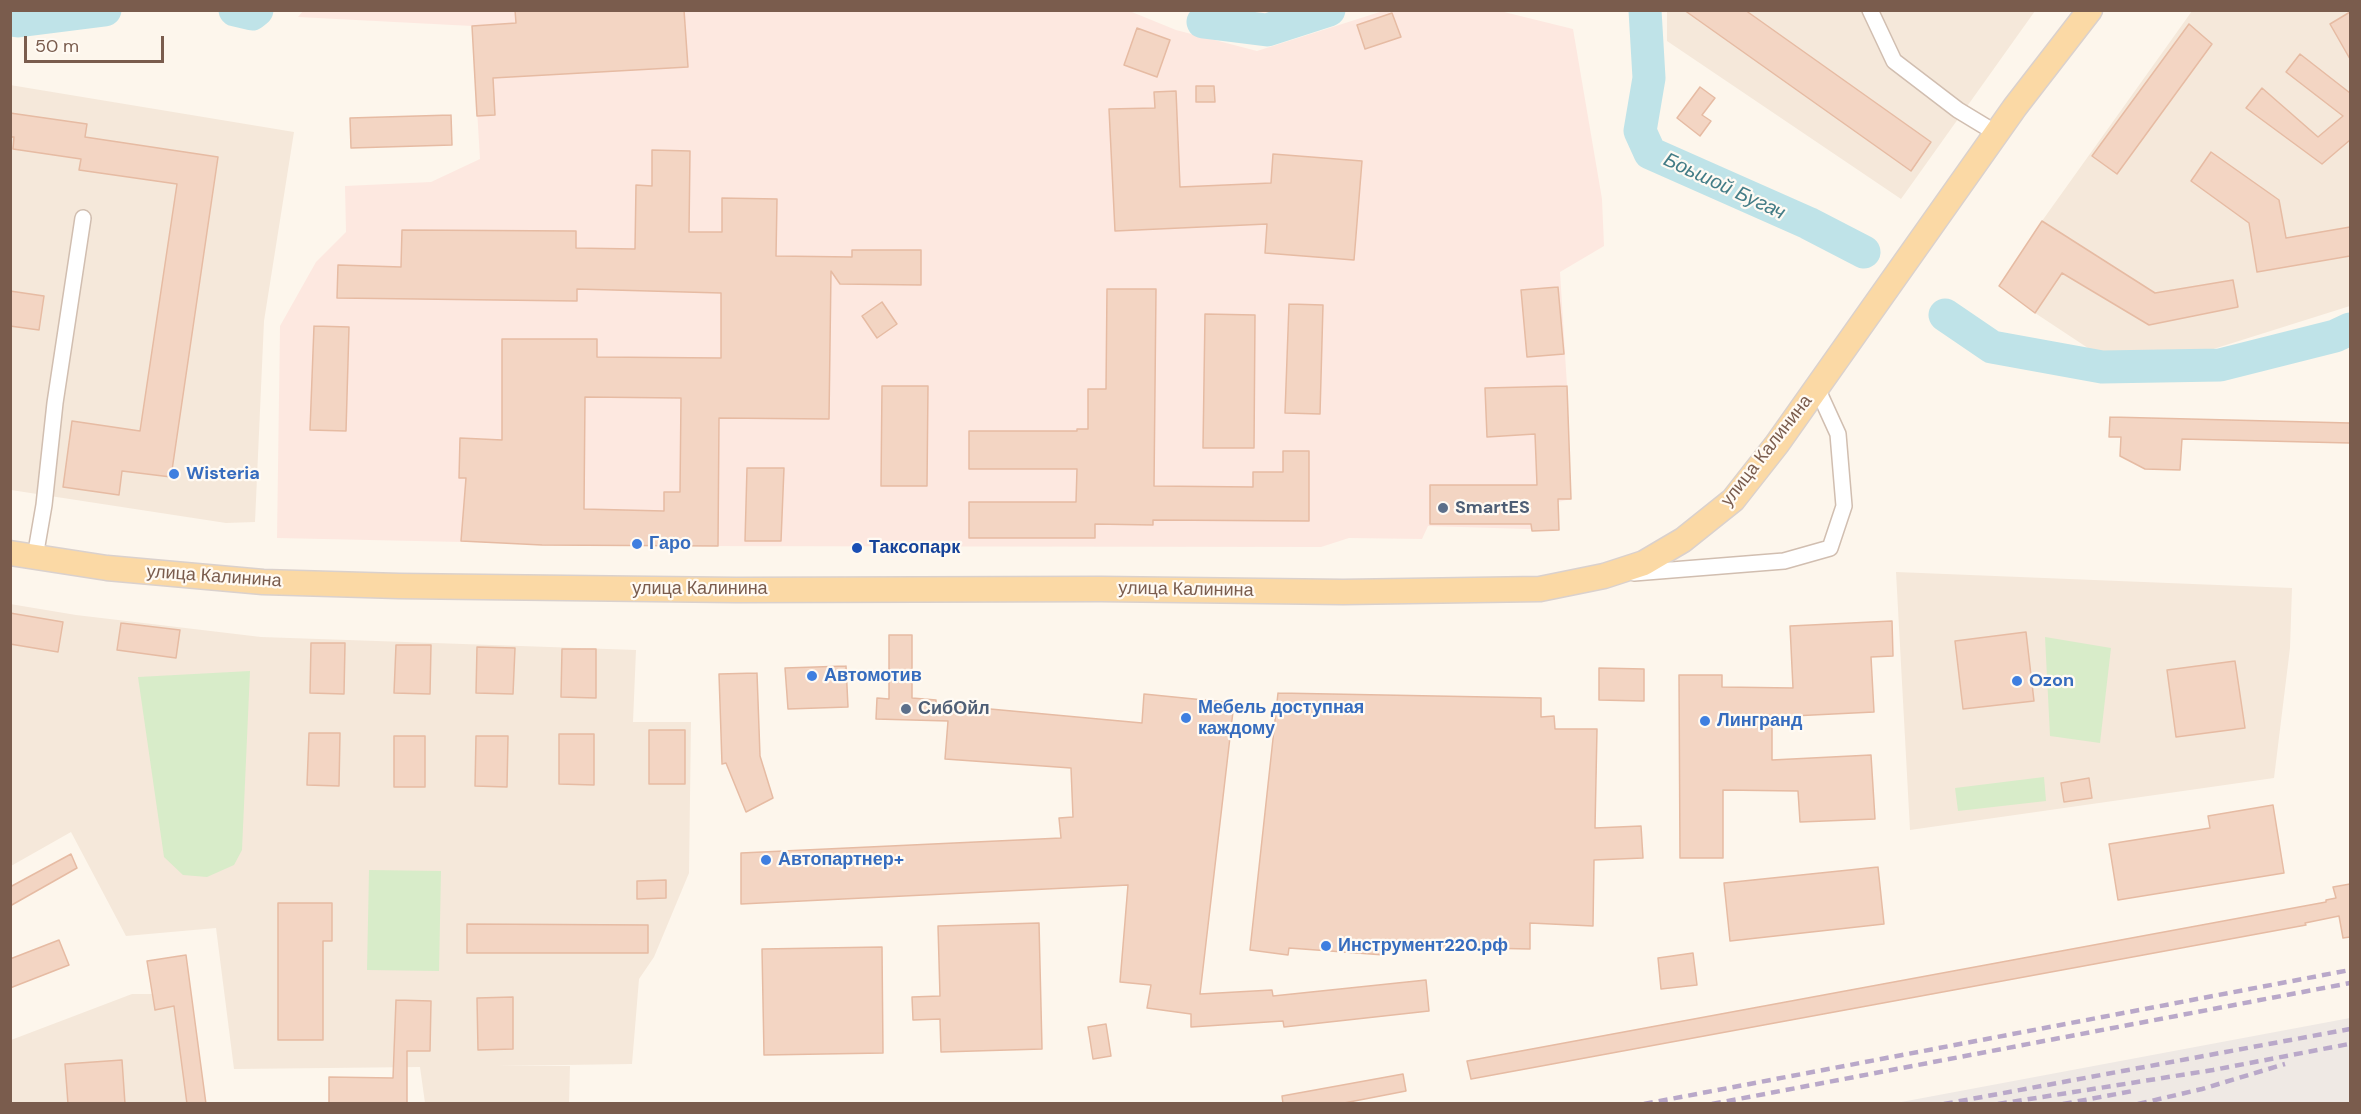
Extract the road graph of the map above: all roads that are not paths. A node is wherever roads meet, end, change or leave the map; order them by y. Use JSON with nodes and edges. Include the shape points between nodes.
{"nodes":[{"id":1,"x":1870,"y":10,"type":"edge"},
{"id":2,"x":2090,"y":10,"type":"edge"},
{"id":3,"x":1996,"y":134,"type":"junction"},
{"id":4,"x":83,"y":218,"type":"dead end"},
{"id":5,"x":1817,"y":388,"type":"junction"},
{"id":6,"x":10,"y":553,"type":"edge"},
{"id":7,"x":35,"y":557,"type":"junction"},
{"id":8,"x":1604,"y":576,"type":"junction"}],
"edges":[{"from":1,"to":3,"type":"street","via":[[1894,61]]},
{"from":2,"to":3,"type":"main road","name":"улица Калинина"},
{"from":3,"to":5,"type":"main road","name":"улица Калинина"},
{"from":4,"to":7,"type":"street"},
{"from":5,"to":8,"type":"main road","name":"улица Калинина","via":[[1733,500],[1673,546],[1644,563]]},
{"from":5,"to":8,"type":"street","via":[[1838,434],[1845,506],[1830,548],[1784,561]]},
{"from":6,"to":7,"type":"main road","name":"улица Калинина"},
{"from":7,"to":8,"type":"main road","name":"улица Калинина","via":[[107,568],[263,582],[736,590],[1540,589]]}]}
